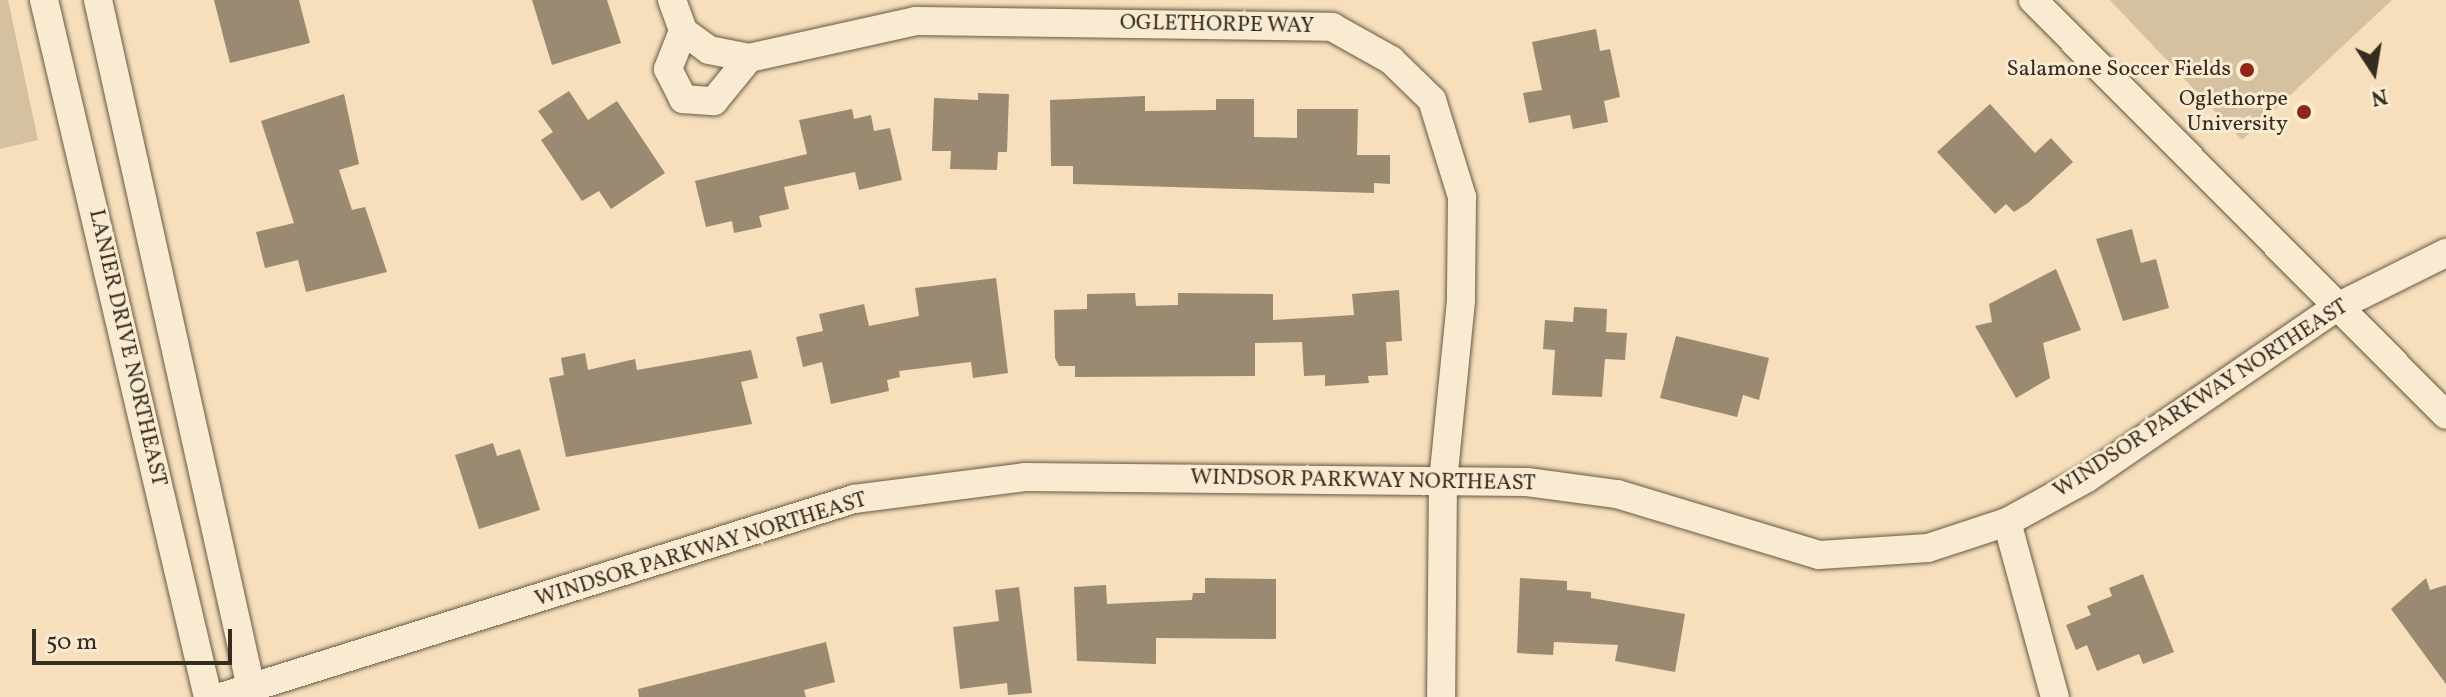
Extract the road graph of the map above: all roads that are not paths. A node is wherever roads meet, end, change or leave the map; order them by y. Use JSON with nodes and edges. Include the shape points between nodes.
{"nodes":[{"id":1,"x":44,"y":0,"type":"edge"},
{"id":2,"x":98,"y":0,"type":"edge"},
{"id":3,"x":672,"y":0,"type":"edge"},
{"id":4,"x":2033,"y":0,"type":"edge"},
{"id":5,"x":683,"y":31,"type":"junction"},
{"id":6,"x":749,"y":58,"type":"junction"},
{"id":7,"x":2446,"y":253,"type":"edge"},
{"id":8,"x":2335,"y":308,"type":"junction"},
{"id":9,"x":2446,"y":415,"type":"edge"},
{"id":10,"x":1443,"y":481,"type":"junction"},
{"id":11,"x":2007,"y":522,"type":"junction"},
{"id":12,"x":252,"y":693,"type":"edge"},
{"id":13,"x":208,"y":697,"type":"edge"},
{"id":14,"x":221,"y":697,"type":"edge"},
{"id":15,"x":1441,"y":697,"type":"edge"},
{"id":16,"x":2055,"y":697,"type":"edge"}],
"edges":[{"from":1,"to":13,"type":"street","name":"LANIER DRIVE NORTHEAST"},
{"from":2,"to":12,"type":"street","name":"LANIER DRIVE NORTHEAST"},
{"from":3,"to":5,"type":"street"},
{"from":4,"to":8,"type":"street"},
{"from":5,"to":6,"type":"street","name":"OGLETHORPE WAY","via":[[709,50]]},
{"from":5,"to":6,"type":"street","via":[[668,69],[683,99],[714,101]]},
{"from":6,"to":10,"type":"street","name":"OGLETHORPE WAY","via":[[916,21],[1332,27],[1391,60],[1432,100],[1462,197],[1461,301]]},
{"from":7,"to":8,"type":"street","name":"WINDSOR PARKWAY NORTHEAST"},
{"from":8,"to":9,"type":"street"},
{"from":8,"to":11,"type":"street","name":"WINDSOR PARKWAY NORTHEAST","via":[[2087,478]]},
{"from":10,"to":11,"type":"street","name":"WINDSOR PARKWAY NORTHEAST","via":[[1617,494],[1819,555],[1928,548]]},
{"from":10,"to":12,"type":"street","name":"WINDSOR PARKWAY NORTHEAST","via":[[1025,477],[854,499]]},
{"from":10,"to":15,"type":"street","name":"OGLETHORPE WAY"},
{"from":11,"to":16,"type":"street"},
{"from":12,"to":14,"type":"street","name":"WINDSOR PARKWAY NORTHEAST"}]}
